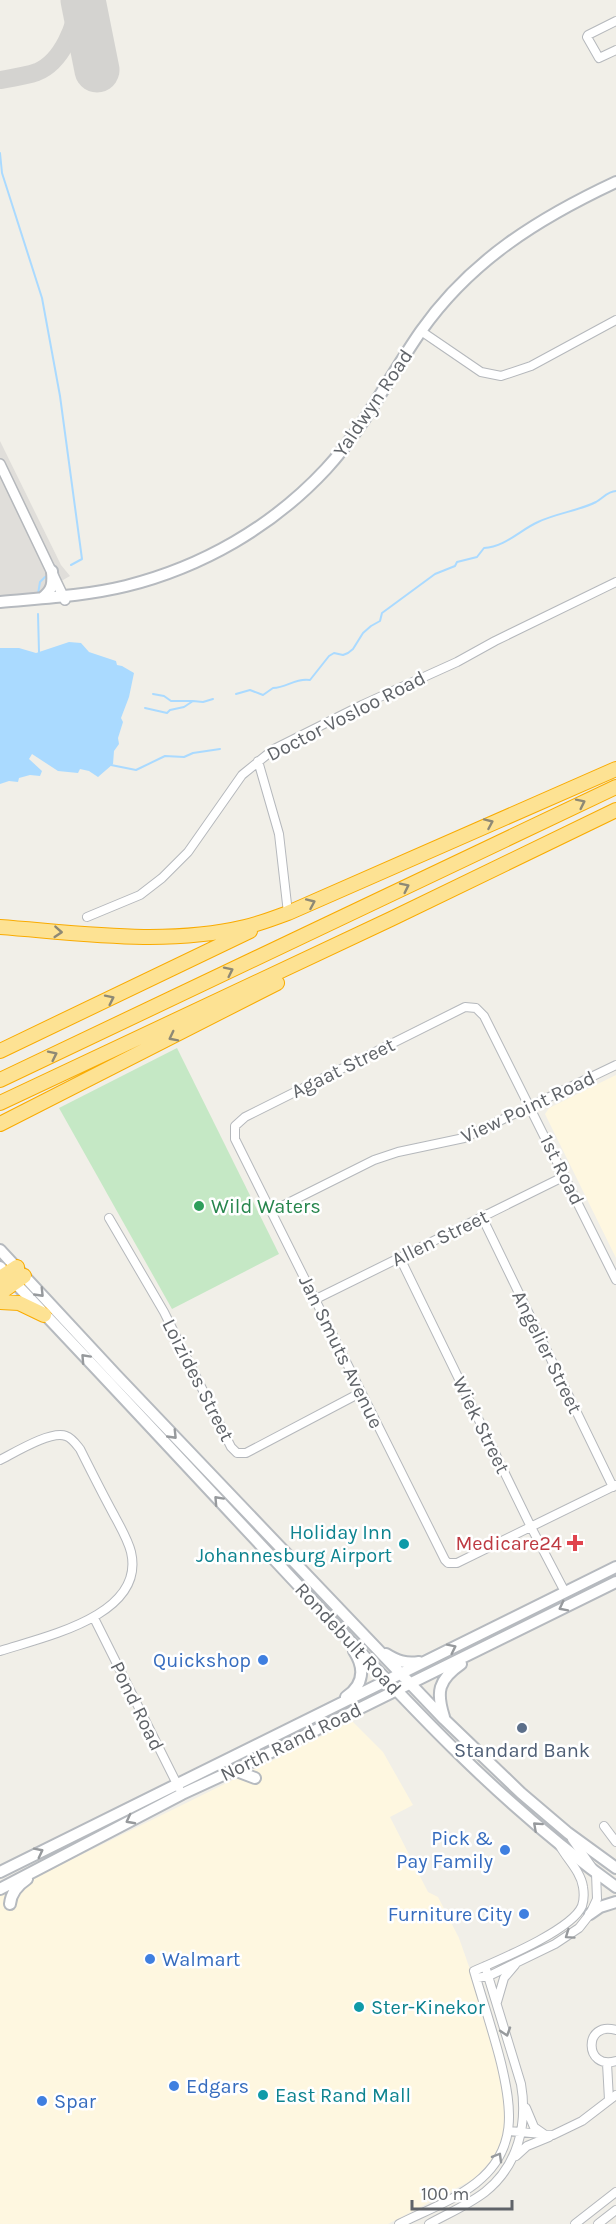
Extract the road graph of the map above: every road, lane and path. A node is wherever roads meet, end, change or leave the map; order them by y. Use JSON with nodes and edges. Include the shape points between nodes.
{"nodes":[{"id":1,"x":616,"y":21,"type":"edge"},
{"id":2,"x":616,"y":50,"type":"edge"},
{"id":3,"x":616,"y":182,"type":"edge"},
{"id":4,"x":616,"y":189,"type":"edge"},
{"id":5,"x":616,"y":320,"type":"edge"},
{"id":6,"x":424,"y":333,"type":"junction"},
{"id":7,"x":0,"y":464,"type":"edge"},
{"id":8,"x":52,"y":571,"type":"junction"},
{"id":9,"x":616,"y":582,"type":"edge"},
{"id":10,"x":42,"y":598,"type":"junction"},
{"id":11,"x":64,"y":598,"type":"junction"},
{"id":12,"x":0,"y":604,"type":"edge"},
{"id":13,"x":258,"y":761,"type":"junction"},
{"id":14,"x":616,"y":769,"type":"edge"},
{"id":15,"x":616,"y":786,"type":"edge"},
{"id":16,"x":616,"y":810,"type":"edge"},
{"id":17,"x":288,"y":913,"type":"junction"},
{"id":18,"x":87,"y":917,"type":"dead end"},
{"id":19,"x":391,"y":919,"type":"junction"},
{"id":20,"x":0,"y":927,"type":"edge"},
{"id":21,"x":465,"y":1007,"type":"joint"},
{"id":22,"x":0,"y":1051,"type":"edge"},
{"id":23,"x":616,"y":1065,"type":"edge"},
{"id":24,"x":0,"y":1080,"type":"edge"},
{"id":25,"x":0,"y":1103,"type":"edge"},
{"id":26,"x":531,"y":1107,"type":"junction"},
{"id":27,"x":0,"y":1124,"type":"edge"},
{"id":28,"x":235,"y":1139,"type":"joint"},
{"id":29,"x":565,"y":1176,"type":"junction"},
{"id":30,"x":272,"y":1211,"type":"junction"},
{"id":31,"x":482,"y":1217,"type":"junction"},
{"id":32,"x":110,"y":1218,"type":"dead end"},
{"id":33,"x":0,"y":1250,"type":"edge"},
{"id":34,"x":400,"y":1258,"type":"junction"},
{"id":35,"x":10,"y":1274,"type":"edge"},
{"id":36,"x":616,"y":1280,"type":"edge"},
{"id":37,"x":0,"y":1293,"type":"edge"},
{"id":38,"x":314,"y":1300,"type":"junction"},
{"id":39,"x":0,"y":1302,"type":"edge"},
{"id":40,"x":44,"y":1315,"type":"junction"},
{"id":41,"x":360,"y":1392,"type":"junction"},
{"id":42,"x":0,"y":1460,"type":"edge"},
{"id":43,"x":615,"y":1486,"type":"edge"},
{"id":44,"x":531,"y":1527,"type":"junction"},
{"id":45,"x":616,"y":1568,"type":"edge"},
{"id":46,"x":614,"y":1583,"type":"edge"},
{"id":47,"x":565,"y":1592,"type":"junction"},
{"id":48,"x":94,"y":1618,"type":"junction"},
{"id":49,"x":346,"y":1639,"type":"junction"},
{"id":50,"x":369,"y":1642,"type":"junction"},
{"id":51,"x":485,"y":1646,"type":"junction"},
{"id":52,"x":0,"y":1651,"type":"edge"},
{"id":53,"x":428,"y":1660,"type":"junction"},
{"id":54,"x":400,"y":1674,"type":"junction"},
{"id":55,"x":387,"y":1681,"type":"junction"},
{"id":56,"x":410,"y":1684,"type":"junction"},
{"id":57,"x":397,"y":1690,"type":"junction"},
{"id":58,"x":324,"y":1712,"type":"junction"},
{"id":59,"x":444,"y":1719,"type":"junction"},
{"id":60,"x":234,"y":1770,"type":"junction"},
{"id":61,"x":255,"y":1778,"type":"dead end"},
{"id":62,"x":179,"y":1789,"type":"junction"},
{"id":63,"x":604,"y":1826,"type":"dead end"},
{"id":64,"x":568,"y":1833,"type":"junction"},
{"id":65,"x":616,"y":1842,"type":"edge"},
{"id":66,"x":560,"y":1846,"type":"junction"},
{"id":67,"x":55,"y":1861,"type":"junction"},
{"id":68,"x":616,"y":1868,"type":"edge"},
{"id":69,"x":0,"y":1872,"type":"edge"},
{"id":70,"x":596,"y":1873,"type":"junction"},
{"id":71,"x":616,"y":1887,"type":"edge"},
{"id":72,"x":0,"y":1889,"type":"edge"},
{"id":73,"x":616,"y":1902,"type":"edge"},
{"id":74,"x":10,"y":1904,"type":"dead end"},
{"id":75,"x":590,"y":1914,"type":"junction"},
{"id":76,"x":518,"y":1962,"type":"junction"},
{"id":77,"x":485,"y":1966,"type":"junction"},
{"id":78,"x":475,"y":1974,"type":"junction"},
{"id":79,"x":489,"y":1976,"type":"junction"},
{"id":80,"x":497,"y":2006,"type":"junction"},
{"id":81,"x":616,"y":2030,"type":"edge"},
{"id":82,"x":612,"y":2062,"type":"edge"},
{"id":83,"x":613,"y":2098,"type":"edge"},
{"id":84,"x":524,"y":2101,"type":"junction"},
{"id":85,"x":509,"y":2131,"type":"junction"},
{"id":86,"x":521,"y":2132,"type":"junction"},
{"id":87,"x":552,"y":2135,"type":"junction"},
{"id":88,"x":513,"y":2158,"type":"junction"},
{"id":89,"x":616,"y":2192,"type":"edge"},
{"id":90,"x":616,"y":2210,"type":"edge"},
{"id":91,"x":399,"y":2224,"type":"edge"},
{"id":92,"x":429,"y":2224,"type":"edge"},
{"id":93,"x":575,"y":2224,"type":"edge"},
{"id":94,"x":598,"y":2224,"type":"edge"}],
"edges":[{"from":1,"to":2,"type":"street","via":[[587,37],[599,58]]},
{"from":3,"to":6,"type":"main road","name":"Yaldwyn Road","via":[[553,213],[501,248],[454,290]]},
{"from":4,"to":6,"type":"main road","name":"Yaldwyn Road","via":[[546,223],[504,251],[457,294]]},
{"from":5,"to":6,"type":"street","via":[[531,366],[501,376],[481,372]]},
{"from":6,"to":11,"type":"main road","name":"Yaldwyn Road","via":[[344,454],[310,491],[273,522],[231,549],[158,582],[125,591]]},
{"from":7,"to":8,"type":"street"},
{"from":8,"to":10,"type":"main road","via":[[51,588]]},
{"from":8,"to":11,"type":"street"},
{"from":9,"to":13,"type":"street","name":"Doctor Vosloo Road","via":[[457,663],[329,720]]},
{"from":10,"to":11,"type":"main road","name":"Yaldwyn Road"},
{"from":10,"to":12,"type":"main road","name":"Yaldwyn Road"},
{"from":11,"to":12,"type":"main road","name":"Yaldwyn Road"},
{"from":13,"to":17,"type":"street","via":[[279,834]]},
{"from":13,"to":18,"type":"street","name":"Doctor Vosloo Road","via":[[236,783],[188,852],[162,878],[140,895]]},
{"from":17,"to":14,"type":"highway","one_way":true},
{"from":24,"to":15,"type":"highway","one_way":true},
{"from":16,"to":19,"type":"highway"},
{"from":20,"to":17,"type":"highway","one_way":true,"via":[[161,937],[245,927]]},
{"from":22,"to":17,"type":"highway","one_way":true},
{"from":19,"to":25,"type":"highway"},
{"from":19,"to":27,"type":"highway","one_way":true},
{"from":21,"to":26,"type":"street","name":"1st Road","via":[[476,1008],[484,1016]]},
{"from":21,"to":28,"type":"street","name":"Agaat Street","via":[[245,1117],[235,1126]]},
{"from":23,"to":26,"type":"street","name":"View Point Road"},
{"from":26,"to":29,"type":"street","name":"1st Road"},
{"from":26,"to":30,"type":"street","name":"View Point Road","via":[[464,1138],[374,1160]]},
{"from":28,"to":30,"type":"street","name":"Jan Smuts Avenue"},
{"from":29,"to":31,"type":"street","name":"Allen Street"},
{"from":29,"to":36,"type":"street","name":"1st Road"},
{"from":30,"to":38,"type":"street","name":"Jan Smuts Avenue"},
{"from":31,"to":34,"type":"street","name":"Allen Street"},
{"from":31,"to":43,"type":"street","name":"Angelier Street"},
{"from":32,"to":41,"type":"street","name":"Loizides Street","via":[[237,1453],[246,1453]]},
{"from":33,"to":35,"type":"main road","name":"Rondebult Road"},
{"from":34,"to":38,"type":"street","name":"Allen Street"},
{"from":34,"to":44,"type":"street","name":"Wiek Street"},
{"from":35,"to":37,"type":"highway"},
{"from":35,"to":40,"type":"main road","name":"Rondebult Road"},
{"from":35,"to":50,"type":"main road","name":"Rondebult Road","one_way":true,"via":[[116,1375]]},
{"from":38,"to":41,"type":"street","name":"Jan Smuts Avenue"},
{"from":39,"to":40,"type":"highway","via":[[19,1304]]},
{"from":49,"to":40,"type":"main road","name":"Rondebult Road","one_way":true},
{"from":41,"to":44,"type":"street","name":"Jan Smuts Avenue","via":[[448,1563],[457,1563]]},
{"from":42,"to":48,"type":"street","via":[[52,1435],[66,1436],[80,1449],[132,1560],[129,1579],[118,1599]]},
{"from":43,"to":44,"type":"street"},
{"from":44,"to":47,"type":"street","name":"Wiek Street"},
{"from":45,"to":47,"type":"main road","name":"North Rand Road"},
{"from":46,"to":51,"type":"main road","name":"North Rand Road","one_way":true},
{"from":53,"to":47,"type":"main road","name":"North Rand Road","one_way":true},
{"from":48,"to":52,"type":"street"},
{"from":48,"to":62,"type":"street","name":"Pond Road"},
{"from":49,"to":55,"type":"main road","name":"Rondebult Road"},
{"from":49,"to":58,"type":"main road","via":[[359,1660],[360,1681],[351,1694]]},
{"from":50,"to":53,"type":"main road","via":[[397,1660]]},
{"from":50,"to":54,"type":"main road","name":"Rondebult Road"},
{"from":51,"to":56,"type":"main road","name":"North Rand Road"},
{"from":51,"to":59,"type":"main road","via":[[442,1682],[439,1696]]},
{"from":53,"to":54,"type":"main road","name":"North Rand Road"},
{"from":54,"to":55,"type":"main road","name":"North Rand Road"},
{"from":54,"to":56,"type":"main road","name":"Rondebult Road"},
{"from":55,"to":57,"type":"main road","name":"Rondebult Road"},
{"from":55,"to":58,"type":"main road","name":"North Rand Road"},
{"from":56,"to":57,"type":"main road","name":"North Rand Road"},
{"from":56,"to":59,"type":"main road","name":"Rondebult Road"},
{"from":57,"to":60,"type":"main road","name":"North Rand Road"},
{"from":66,"to":57,"type":"main road","name":"Rondebult Road","one_way":true},
{"from":58,"to":62,"type":"main road","name":"North Rand Road"},
{"from":59,"to":64,"type":"main road","name":"Rondebult Road"},
{"from":60,"to":61,"type":"main road"},
{"from":60,"to":62,"type":"main road","name":"North Rand Road"},
{"from":62,"to":67,"type":"main road","name":"North Rand Road","one_way":true},
{"from":69,"to":62,"type":"main road","name":"North Rand Road","one_way":true},
{"from":63,"to":65,"type":"street"},
{"from":64,"to":68,"type":"main road","name":"Rondebult Road"},
{"from":64,"to":70,"type":"street"},
{"from":66,"to":70,"type":"main road","name":"Rondebult Road"},
{"from":66,"to":77,"type":"street","via":[[583,1884],[582,1906],[558,1929]]},
{"from":67,"to":72,"type":"main road","name":"North Rand Road"},
{"from":67,"to":74,"type":"main road","via":[[22,1882],[10,1897]]},
{"from":70,"to":71,"type":"main road","name":"Rondebult Road"},
{"from":70,"to":75,"type":"street","via":[[597,1899]]},
{"from":73,"to":75,"type":"main road"},
{"from":75,"to":76,"type":"street","one_way":true,"via":[[563,1939]]},
{"from":76,"to":79,"type":"street"},
{"from":76,"to":80,"type":"street","via":[[504,1977]]},
{"from":77,"to":78,"type":"street"},
{"from":77,"to":79,"type":"street"},
{"from":78,"to":79,"type":"street"},
{"from":78,"to":85,"type":"street","via":[[509,2096]]},
{"from":79,"to":80,"type":"street"},
{"from":80,"to":84,"type":"street","one_way":true},
{"from":81,"to":82,"type":"street","via":[[599,2031],[591,2045],[602,2062]]},
{"from":82,"to":83,"type":"street"},
{"from":83,"to":87,"type":"street","via":[[582,2121]]},
{"from":84,"to":86,"type":"street"},
{"from":84,"to":87,"type":"street","via":[[534,2127]]},
{"from":85,"to":86,"type":"street"},
{"from":91,"to":85,"type":"street","one_way":true,"via":[[478,2182],[500,2155]]},
{"from":86,"to":87,"type":"street"},
{"from":86,"to":88,"type":"street"},
{"from":87,"to":88,"type":"street","via":[[527,2146]]},
{"from":88,"to":92,"type":"street","via":[[503,2176],[485,2193]]},
{"from":89,"to":93,"type":"street"},
{"from":90,"to":94,"type":"street"}]}
